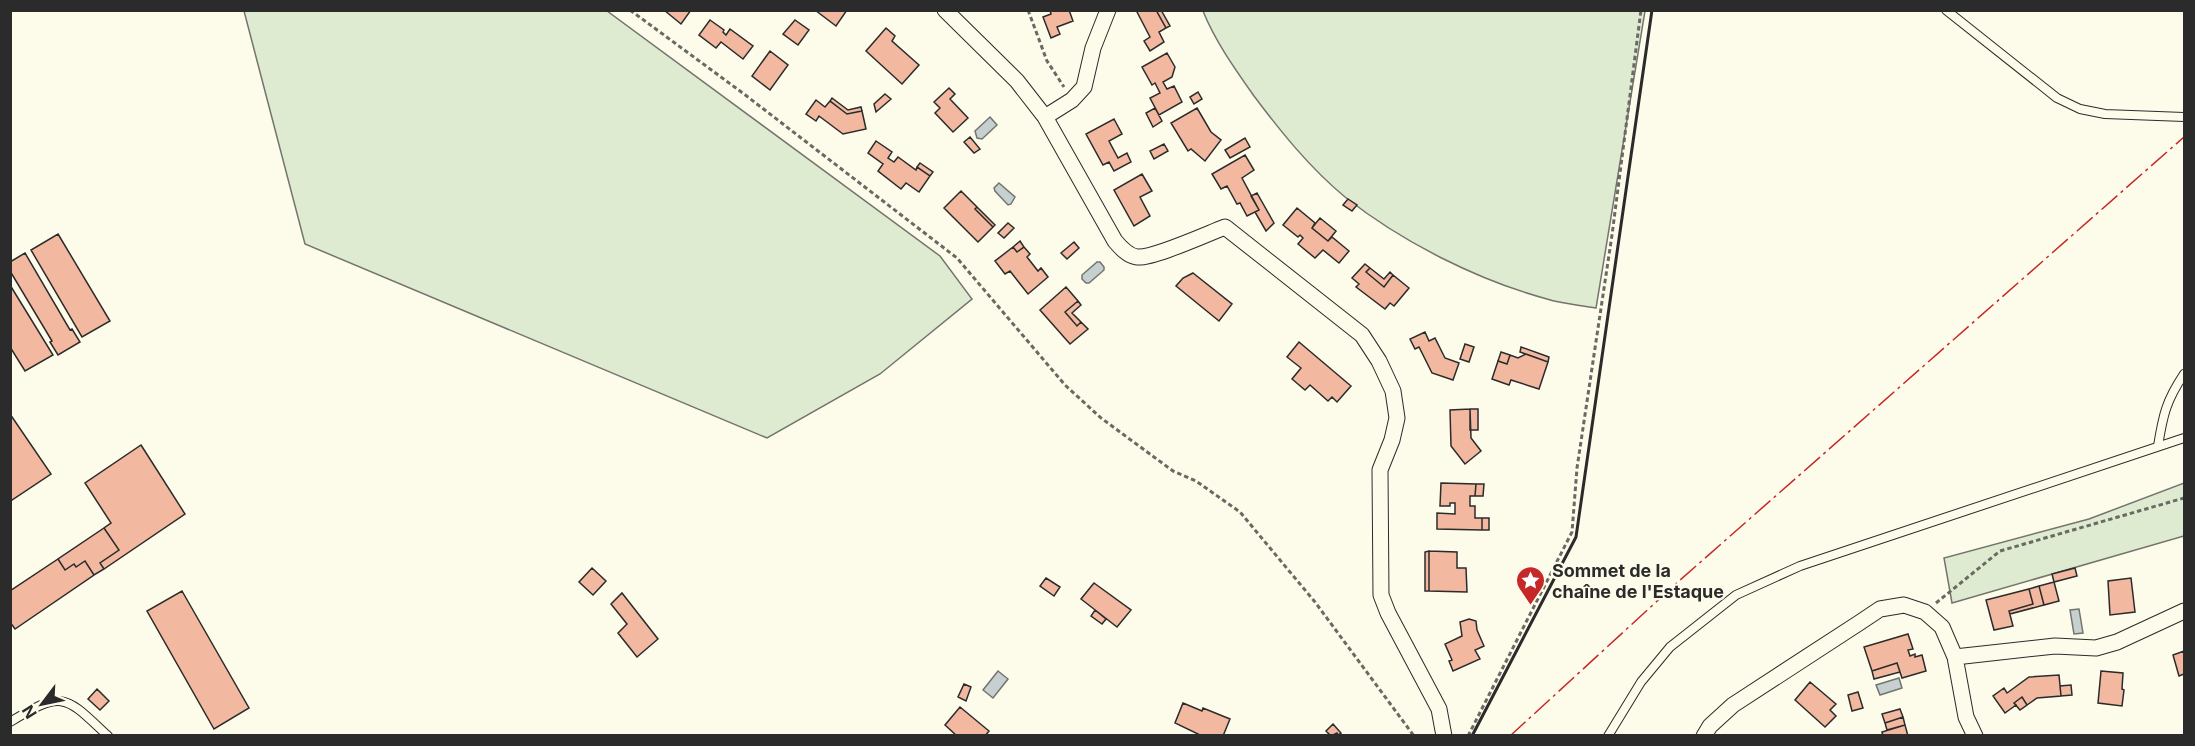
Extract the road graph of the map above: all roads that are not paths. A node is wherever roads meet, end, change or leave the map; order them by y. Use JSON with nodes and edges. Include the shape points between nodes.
{"nodes":[{"id":1,"x":945,"y":10,"type":"edge"},
{"id":2,"x":1108,"y":10,"type":"edge"},
{"id":3,"x":1946,"y":10,"type":"edge"},
{"id":4,"x":1045,"y":117,"type":"junction"},
{"id":5,"x":2184,"y":117,"type":"edge"},
{"id":6,"x":2184,"y":374,"type":"edge"},
{"id":7,"x":2184,"y":438,"type":"edge"},
{"id":8,"x":2158,"y":446,"type":"junction"},
{"id":9,"x":2184,"y":611,"type":"edge"},
{"id":10,"x":1955,"y":657,"type":"junction"},
{"id":11,"x":10,"y":722,"type":"edge"},
{"id":12,"x":108,"y":735,"type":"edge"},
{"id":13,"x":1444,"y":735,"type":"edge"},
{"id":14,"x":1608,"y":735,"type":"edge"},
{"id":15,"x":1704,"y":735,"type":"edge"},
{"id":16,"x":1975,"y":735,"type":"edge"}],
"edges":[{"from":1,"to":4,"type":"street","via":[[1017,81]]},
{"from":2,"to":4,"type":"street","via":[[1093,48],[1084,87]]},
{"from":3,"to":5,"type":"lane","via":[[2057,98],[2080,109],[2105,114]]},
{"from":4,"to":13,"type":"street","via":[[1124,251],[1137,257],[1158,253],[1225,227],[1362,335],[1379,361],[1393,391],[1397,418],[1380,470],[1382,595],[1439,709]]},
{"from":6,"to":8,"type":"lane","via":[[2169,396]]},
{"from":7,"to":8,"type":"lane"},
{"from":8,"to":14,"type":"lane","via":[[1800,566],[1736,595],[1670,647],[1641,682]]},
{"from":9,"to":10,"type":"street","via":[[2096,648],[2055,646]]},
{"from":10,"to":15,"type":"street","via":[[1942,627],[1925,612],[1904,605],[1880,609],[1733,705]]},
{"from":10,"to":16,"type":"street","via":[[1966,717]]},
{"from":11,"to":12,"type":"lane","via":[[34,707],[63,700],[77,707]]}]}
